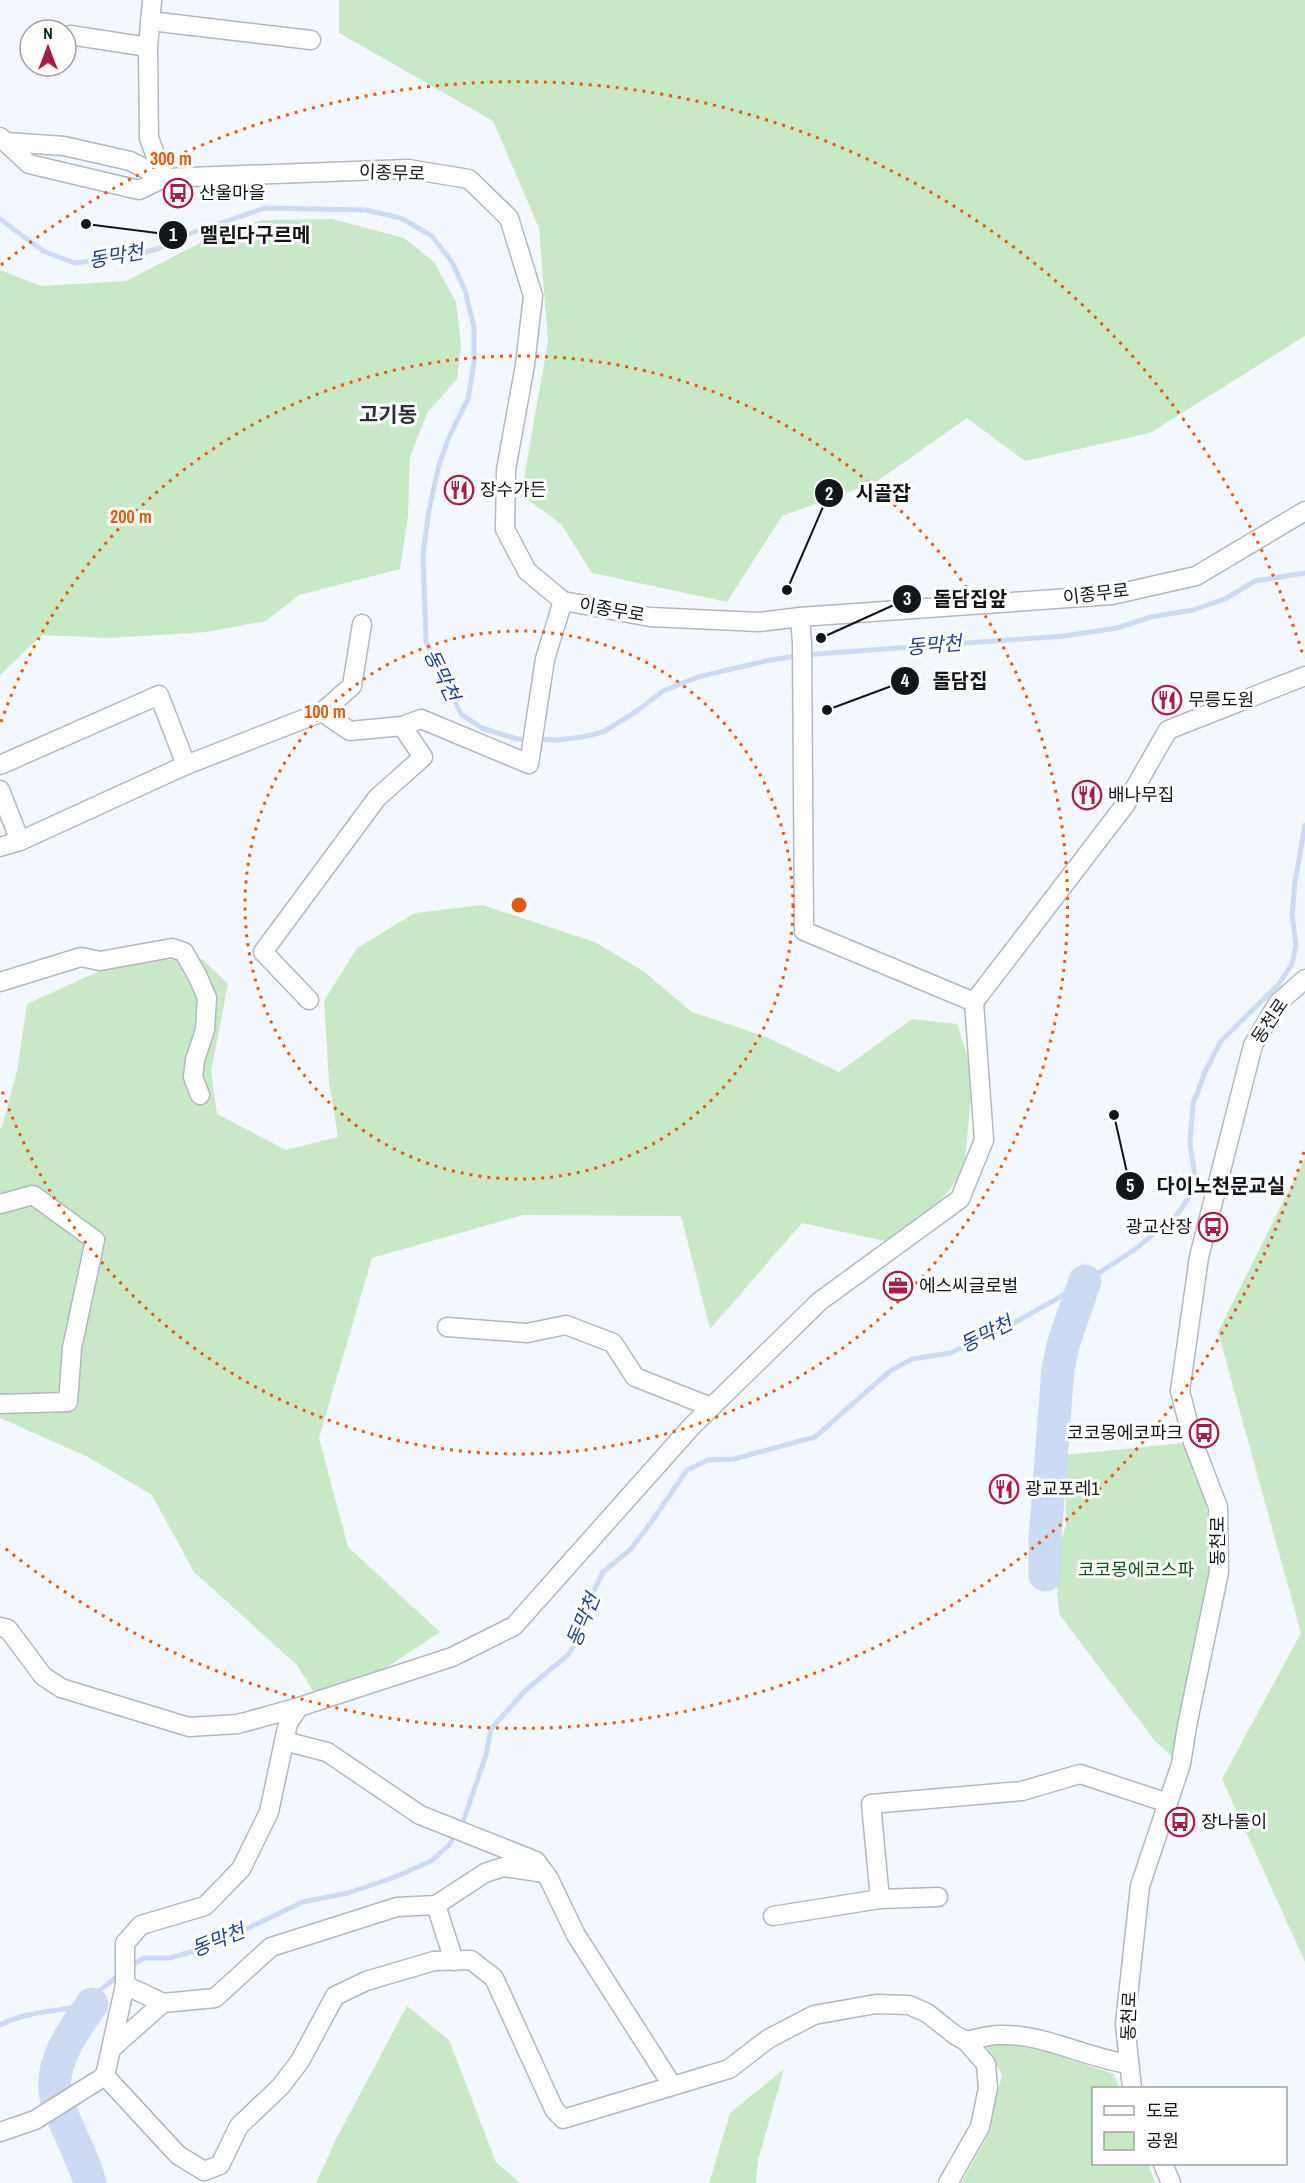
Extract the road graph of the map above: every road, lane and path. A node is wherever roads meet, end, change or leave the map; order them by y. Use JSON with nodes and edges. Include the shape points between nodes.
{"nodes":[{"id":1,"x":152,"y":0,"type":"edge"},
{"id":2,"x":150,"y":21,"type":"junction"},
{"id":3,"x":78,"y":36,"type":"edge"},
{"id":4,"x":311,"y":40,"type":"dead end"},
{"id":5,"x":148,"y":47,"type":"junction"},
{"id":6,"x":3,"y":140,"type":"edge"},
{"id":7,"x":164,"y":178,"type":"junction"},
{"id":8,"x":1305,"y":511,"type":"edge"},
{"id":9,"x":563,"y":601,"type":"junction"},
{"id":10,"x":800,"y":617,"type":"junction"},
{"id":11,"x":362,"y":624,"type":"dead end"},
{"id":12,"x":1305,"y":676,"type":"edge"},
{"id":13,"x":322,"y":712,"type":"junction"},
{"id":14,"x":402,"y":726,"type":"junction"},
{"id":15,"x":0,"y":765,"type":"edge"},
{"id":16,"x":186,"y":765,"type":"junction"},
{"id":17,"x":0,"y":790,"type":"edge"},
{"id":18,"x":20,"y":841,"type":"junction"},
{"id":19,"x":0,"y":847,"type":"edge"},
{"id":20,"x":1305,"y":979,"type":"edge"},
{"id":21,"x":0,"y":982,"type":"edge"},
{"id":22,"x":309,"y":1000,"type":"dead end"},
{"id":23,"x":974,"y":1002,"type":"junction"},
{"id":24,"x":200,"y":1095,"type":"dead end"},
{"id":25,"x":0,"y":1204,"type":"edge"},
{"id":26,"x":447,"y":1327,"type":"dead end"},
{"id":27,"x":0,"y":1404,"type":"edge"},
{"id":28,"x":711,"y":1407,"type":"junction"},
{"id":29,"x":0,"y":1627,"type":"edge"},
{"id":30,"x":300,"y":1707,"type":"junction"},
{"id":31,"x":284,"y":1741,"type":"junction"},
{"id":32,"x":1168,"y":1803,"type":"junction"},
{"id":33,"x":545,"y":1873,"type":"junction"},
{"id":34,"x":938,"y":1896,"type":"dead end"},
{"id":35,"x":880,"y":1899,"type":"junction"},
{"id":36,"x":436,"y":1905,"type":"junction"},
{"id":37,"x":773,"y":1916,"type":"dead end"},
{"id":38,"x":454,"y":1961,"type":"junction"},
{"id":39,"x":125,"y":1985,"type":"junction"},
{"id":40,"x":163,"y":2003,"type":"junction"},
{"id":41,"x":966,"y":2041,"type":"junction"},
{"id":42,"x":111,"y":2049,"type":"junction"},
{"id":43,"x":1130,"y":2064,"type":"junction"},
{"id":44,"x":105,"y":2076,"type":"junction"},
{"id":45,"x":672,"y":2085,"type":"junction"},
{"id":46,"x":1132,"y":2087,"type":"edge"},
{"id":47,"x":0,"y":2132,"type":"edge"},
{"id":48,"x":1164,"y":2165,"type":"edge"},
{"id":49,"x":948,"y":2183,"type":"edge"},
{"id":50,"x":1171,"y":2183,"type":"edge"}],
"edges":[{"from":1,"to":2,"type":"street"},
{"from":2,"to":4,"type":"street"},
{"from":2,"to":5,"type":"street"},
{"from":3,"to":5,"type":"street"},
{"from":5,"to":7,"type":"street","via":[[149,138]]},
{"from":6,"to":7,"type":"street","name":"이종무로","via":[[64,146],[130,161]]},
{"from":6,"to":7,"type":"street","name":"이종무로","via":[[29,164],[139,190]]},
{"from":7,"to":9,"type":"street","name":"이종무로","via":[[408,170],[469,179],[509,218],[533,296],[506,470],[505,529],[526,571]]},
{"from":8,"to":10,"type":"street","name":"이종무로","via":[[1196,576],[1112,595]]},
{"from":9,"to":10,"type":"street","name":"이종무로","via":[[650,616],[759,622]]},
{"from":9,"to":14,"type":"street","via":[[545,660],[529,764],[421,719]]},
{"from":10,"to":23,"type":"street","via":[[804,931]]},
{"from":11,"to":13,"type":"street","via":[[352,686]]},
{"from":12,"to":23,"type":"street","via":[[1168,730],[1125,805]]},
{"from":13,"to":14,"type":"street","via":[[350,731]]},
{"from":13,"to":16,"type":"street"},
{"from":14,"to":22,"type":"street","via":[[423,757],[376,798],[263,952]]},
{"from":15,"to":16,"type":"street","via":[[159,695]]},
{"from":16,"to":18,"type":"street"},
{"from":17,"to":18,"type":"street"},
{"from":18,"to":19,"type":"street"},
{"from":20,"to":32,"type":"street","name":"동천로","via":[[1278,1003],[1253,1045],[1199,1257],[1180,1391],[1193,1442],[1218,1507],[1219,1572],[1181,1764]]},
{"from":21,"to":24,"type":"street","via":[[81,957],[100,961],[172,948],[184,952],[207,998],[205,1030],[195,1060],[194,1077]]},
{"from":23,"to":28,"type":"street","via":[[984,1140],[960,1198],[820,1301]]},
{"from":25,"to":27,"type":"street","via":[[33,1195],[94,1240],[72,1348],[68,1402]]},
{"from":26,"to":28,"type":"street","via":[[526,1334],[566,1325],[613,1343],[635,1377]]},
{"from":28,"to":30,"type":"street","via":[[514,1626],[452,1657]]},
{"from":29,"to":30,"type":"street","via":[[8,1629],[43,1676],[62,1688],[189,1727],[238,1724]]},
{"from":30,"to":31,"type":"street","via":[[288,1723]]},
{"from":31,"to":33,"type":"street","via":[[327,1752],[420,1815],[536,1861]]},
{"from":31,"to":39,"type":"street","via":[[269,1812],[241,1869],[205,1906],[141,1925],[125,1942]]},
{"from":32,"to":35,"type":"street","via":[[1080,1774],[1022,1791],[871,1804]]},
{"from":32,"to":43,"type":"street","name":"동천로","via":[[1140,1886],[1125,2024]]},
{"from":33,"to":36,"type":"street","via":[[503,1867],[485,1873]]},
{"from":33,"to":45,"type":"street","via":[[576,1935]]},
{"from":34,"to":35,"type":"street"},
{"from":35,"to":37,"type":"street"},
{"from":36,"to":38,"type":"street"},
{"from":36,"to":40,"type":"street","via":[[397,1907],[271,1947],[215,1998]]},
{"from":38,"to":44,"type":"street","via":[[434,1961],[366,1981],[335,1996],[300,2061],[239,2126],[220,2164],[204,2171],[178,2155]]},
{"from":38,"to":45,"type":"street","via":[[471,1960],[494,1978],[554,2109],[563,2118]]},
{"from":39,"to":40,"type":"street"},
{"from":39,"to":42,"type":"street"},
{"from":40,"to":42,"type":"street"},
{"from":41,"to":43,"type":"street","via":[[997,2035],[1024,2036]]},
{"from":41,"to":45,"type":"street","via":[[909,2005],[876,2004],[814,2015],[768,2039],[729,2069]]},
{"from":41,"to":49,"type":"street","via":[[986,2064],[988,2088],[980,2127]]},
{"from":42,"to":44,"type":"street"},
{"from":43,"to":46,"type":"street","name":"동천로"},
{"from":44,"to":47,"type":"street","via":[[35,2120]]},
{"from":48,"to":50,"type":"street"}]}
